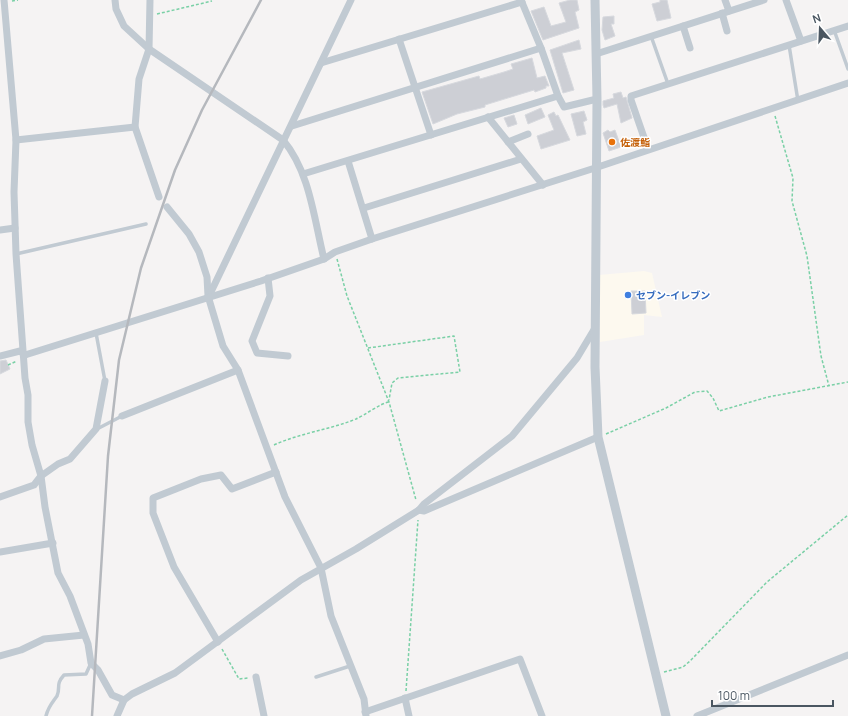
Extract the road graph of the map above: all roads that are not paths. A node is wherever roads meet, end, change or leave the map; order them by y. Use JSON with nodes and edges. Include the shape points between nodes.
{"nodes":[{"id":1,"x":4,"y":0,"type":"edge"},
{"id":2,"x":115,"y":0,"type":"edge"},
{"id":3,"x":150,"y":0,"type":"edge"},
{"id":4,"x":351,"y":0,"type":"edge"},
{"id":5,"x":595,"y":0,"type":"edge"},
{"id":6,"x":725,"y":0,"type":"edge"},
{"id":7,"x":764,"y":0,"type":"edge"},
{"id":8,"x":786,"y":0,"type":"edge"},
{"id":9,"x":521,"y":1,"type":"edge"},
{"id":10,"x":755,"y":1,"type":"edge"},
{"id":11,"x":726,"y":12,"type":"junction"},
{"id":12,"x":683,"y":26,"type":"junction"},
{"id":13,"x":848,"y":26,"type":"edge"},
{"id":14,"x":834,"y":30,"type":"junction"},
{"id":15,"x":728,"y":31,"type":"dead end"},
{"id":16,"x":651,"y":36,"type":"junction"},
{"id":17,"x":398,"y":39,"type":"junction"},
{"id":18,"x":801,"y":41,"type":"junction"},
{"id":19,"x":789,"y":45,"type":"junction"},
{"id":20,"x":541,"y":48,"type":"junction"},
{"id":21,"x":690,"y":48,"type":"dead end"},
{"id":22,"x":149,"y":49,"type":"junction"},
{"id":23,"x":596,"y":54,"type":"junction"},
{"id":24,"x":321,"y":63,"type":"junction"},
{"id":25,"x":848,"y":69,"type":"edge"},
{"id":26,"x":848,"y":83,"type":"edge"},
{"id":27,"x":668,"y":84,"type":"junction"},
{"id":28,"x":416,"y":88,"type":"junction"},
{"id":29,"x":558,"y":96,"type":"junction"},
{"id":30,"x":597,"y":99,"type":"junction"},
{"id":31,"x":798,"y":101,"type":"junction"},
{"id":32,"x":488,"y":117,"type":"junction"},
{"id":33,"x":292,"y":126,"type":"junction"},
{"id":34,"x":135,"y":127,"type":"junction"},
{"id":35,"x":431,"y":134,"type":"junction"},
{"id":36,"x":528,"y":134,"type":"dead end"},
{"id":37,"x":16,"y":140,"type":"junction"},
{"id":38,"x":283,"y":140,"type":"junction"},
{"id":39,"x":508,"y":142,"type":"junction"},
{"id":40,"x":648,"y":149,"type":"junction"},
{"id":41,"x":521,"y":159,"type":"junction"},
{"id":42,"x":348,"y":161,"type":"junction"},
{"id":43,"x":595,"y":168,"type":"junction"},
{"id":44,"x":304,"y":174,"type":"junction"},
{"id":45,"x":544,"y":185,"type":"junction"},
{"id":46,"x":159,"y":197,"type":"dead end"},
{"id":47,"x":167,"y":207,"type":"dead end"},
{"id":48,"x":364,"y":208,"type":"junction"},
{"id":49,"x":146,"y":224,"type":"dead end"},
{"id":50,"x":15,"y":228,"type":"junction"},
{"id":51,"x":0,"y":230,"type":"edge"},
{"id":52,"x":372,"y":239,"type":"junction"},
{"id":53,"x":16,"y":254,"type":"junction"},
{"id":54,"x":324,"y":259,"type":"junction"},
{"id":55,"x":268,"y":278,"type":"junction"},
{"id":56,"x":208,"y":296,"type":"junction"},
{"id":57,"x":595,"y":328,"type":"junction"},
{"id":58,"x":96,"y":333,"type":"junction"},
{"id":59,"x":25,"y":355,"type":"junction"},
{"id":60,"x":0,"y":356,"type":"edge"},
{"id":61,"x":288,"y":356,"type":"dead end"},
{"id":62,"x":238,"y":370,"type":"junction"},
{"id":63,"x":105,"y":381,"type":"joint"},
{"id":64,"x":122,"y":416,"type":"joint"},
{"id":65,"x":96,"y":429,"type":"junction"},
{"id":66,"x":598,"y":437,"type":"junction"},
{"id":67,"x":276,"y":472,"type":"junction"},
{"id":68,"x":41,"y":476,"type":"junction"},
{"id":69,"x":0,"y":497,"type":"edge"},
{"id":70,"x":419,"y":510,"type":"junction"},
{"id":71,"x":53,"y":543,"type":"junction"},
{"id":72,"x":0,"y":552,"type":"edge"},
{"id":73,"x":321,"y":568,"type":"junction"},
{"id":74,"x":84,"y":635,"type":"junction"},
{"id":75,"x":218,"y":642,"type":"junction"},
{"id":76,"x":848,"y":655,"type":"edge"},
{"id":77,"x":0,"y":656,"type":"edge"},
{"id":78,"x":91,"y":663,"type":"junction"},
{"id":79,"x":350,"y":666,"type":"junction"},
{"id":80,"x":256,"y":677,"type":"road end"},
{"id":81,"x":316,"y":677,"type":"dead end"},
{"id":82,"x":405,"y":698,"type":"junction"},
{"id":83,"x":124,"y":700,"type":"junction"},
{"id":84,"x":366,"y":714,"type":"edge"},
{"id":85,"x":46,"y":716,"type":"edge"},
{"id":86,"x":117,"y":716,"type":"edge"},
{"id":87,"x":264,"y":716,"type":"edge"},
{"id":88,"x":409,"y":716,"type":"edge"},
{"id":89,"x":542,"y":716,"type":"edge"},
{"id":90,"x":666,"y":716,"type":"edge"},
{"id":91,"x":697,"y":716,"type":"edge"}],
"edges":[{"from":1,"to":37,"type":"street"},
{"from":2,"to":22,"type":"street","via":[[124,26]]},
{"from":3,"to":22,"type":"street"},
{"from":4,"to":24,"type":"street"},
{"from":5,"to":23,"type":"street"},
{"from":6,"to":11,"type":"street"},
{"from":7,"to":10,"type":"street"},
{"from":8,"to":18,"type":"street"},
{"from":9,"to":17,"type":"street"},
{"from":9,"to":20,"type":"street"},
{"from":10,"to":11,"type":"street"},
{"from":11,"to":12,"type":"street"},
{"from":11,"to":15,"type":"street"},
{"from":12,"to":16,"type":"street"},
{"from":12,"to":21,"type":"street"},
{"from":13,"to":14,"type":"street"},
{"from":14,"to":18,"type":"street"},
{"from":14,"to":25,"type":"lane"},
{"from":16,"to":23,"type":"street"},
{"from":16,"to":27,"type":"lane"},
{"from":17,"to":24,"type":"street"},
{"from":17,"to":28,"type":"street"},
{"from":18,"to":19,"type":"street"},
{"from":19,"to":27,"type":"street"},
{"from":19,"to":31,"type":"lane"},
{"from":20,"to":28,"type":"street"},
{"from":20,"to":29,"type":"street"},
{"from":22,"to":34,"type":"street","via":[[139,79]]},
{"from":22,"to":38,"type":"street"},
{"from":23,"to":30,"type":"street"},
{"from":24,"to":33,"type":"street"},
{"from":26,"to":31,"type":"street"},
{"from":27,"to":40,"type":"street","via":[[631,96]]},
{"from":28,"to":33,"type":"street"},
{"from":28,"to":35,"type":"street"},
{"from":29,"to":30,"type":"street","via":[[564,107]]},
{"from":29,"to":32,"type":"street"},
{"from":30,"to":43,"type":"street"},
{"from":31,"to":40,"type":"street"},
{"from":32,"to":35,"type":"street"},
{"from":32,"to":39,"type":"street"},
{"from":33,"to":38,"type":"street"},
{"from":34,"to":37,"type":"street"},
{"from":34,"to":46,"type":"street"},
{"from":35,"to":42,"type":"street"},
{"from":36,"to":39,"type":"street"},
{"from":37,"to":50,"type":"street"},
{"from":38,"to":44,"type":"street","via":[[294,153]]},
{"from":38,"to":56,"type":"street"},
{"from":39,"to":41,"type":"street"},
{"from":40,"to":43,"type":"street"},
{"from":41,"to":45,"type":"street"},
{"from":41,"to":48,"type":"street"},
{"from":42,"to":44,"type":"street"},
{"from":42,"to":48,"type":"street"},
{"from":43,"to":45,"type":"street"},
{"from":43,"to":57,"type":"street"},
{"from":44,"to":54,"type":"street"},
{"from":45,"to":52,"type":"street"},
{"from":47,"to":56,"type":"street","via":[[200,252],[207,277]]},
{"from":48,"to":52,"type":"street"},
{"from":49,"to":53,"type":"lane"},
{"from":50,"to":51,"type":"street"},
{"from":50,"to":53,"type":"street"},
{"from":52,"to":54,"type":"street","via":[[335,252]]},
{"from":53,"to":59,"type":"street"},
{"from":54,"to":55,"type":"street"},
{"from":55,"to":56,"type":"street"},
{"from":55,"to":61,"type":"street","via":[[270,296],[252,341],[257,353]]},
{"from":56,"to":58,"type":"street"},
{"from":56,"to":62,"type":"street","via":[[223,346]]},
{"from":57,"to":66,"type":"street"},
{"from":57,"to":70,"type":"street","via":[[577,358],[512,436]]},
{"from":58,"to":59,"type":"street"},
{"from":58,"to":63,"type":"lane"},
{"from":59,"to":60,"type":"street","via":[[20,352]]},
{"from":59,"to":68,"type":"street","via":[[28,422]]},
{"from":62,"to":64,"type":"street"},
{"from":62,"to":67,"type":"street"},
{"from":63,"to":65,"type":"street"},
{"from":64,"to":65,"type":"lane"},
{"from":65,"to":68,"type":"street","via":[[70,459]]},
{"from":66,"to":70,"type":"street","via":[[424,511]]},
{"from":66,"to":90,"type":"street"},
{"from":67,"to":73,"type":"street"},
{"from":67,"to":75,"type":"street","via":[[232,489],[221,474],[153,498],[153,513],[174,567]]},
{"from":68,"to":69,"type":"street","via":[[34,485]]},
{"from":68,"to":71,"type":"street"},
{"from":70,"to":73,"type":"street"},
{"from":71,"to":72,"type":"street"},
{"from":71,"to":74,"type":"street","via":[[58,573],[70,596]]},
{"from":73,"to":75,"type":"street"},
{"from":73,"to":79,"type":"street","via":[[331,616]]},
{"from":74,"to":77,"type":"street","via":[[44,639]]},
{"from":74,"to":78,"type":"street"},
{"from":75,"to":83,"type":"street","via":[[175,673]]},
{"from":76,"to":91,"type":"street"},
{"from":78,"to":83,"type":"street","via":[[98,670],[112,696]]},
{"from":78,"to":85,"type":"lane","via":[[86,674],[64,675],[58,681],[58,694],[48,708]]},
{"from":79,"to":81,"type":"lane"},
{"from":79,"to":84,"type":"street","via":[[364,699]]},
{"from":80,"to":87,"type":"street"},
{"from":82,"to":84,"type":"street"},
{"from":82,"to":88,"type":"street"},
{"from":82,"to":89,"type":"street","via":[[520,659]]},
{"from":83,"to":86,"type":"street"}]}
